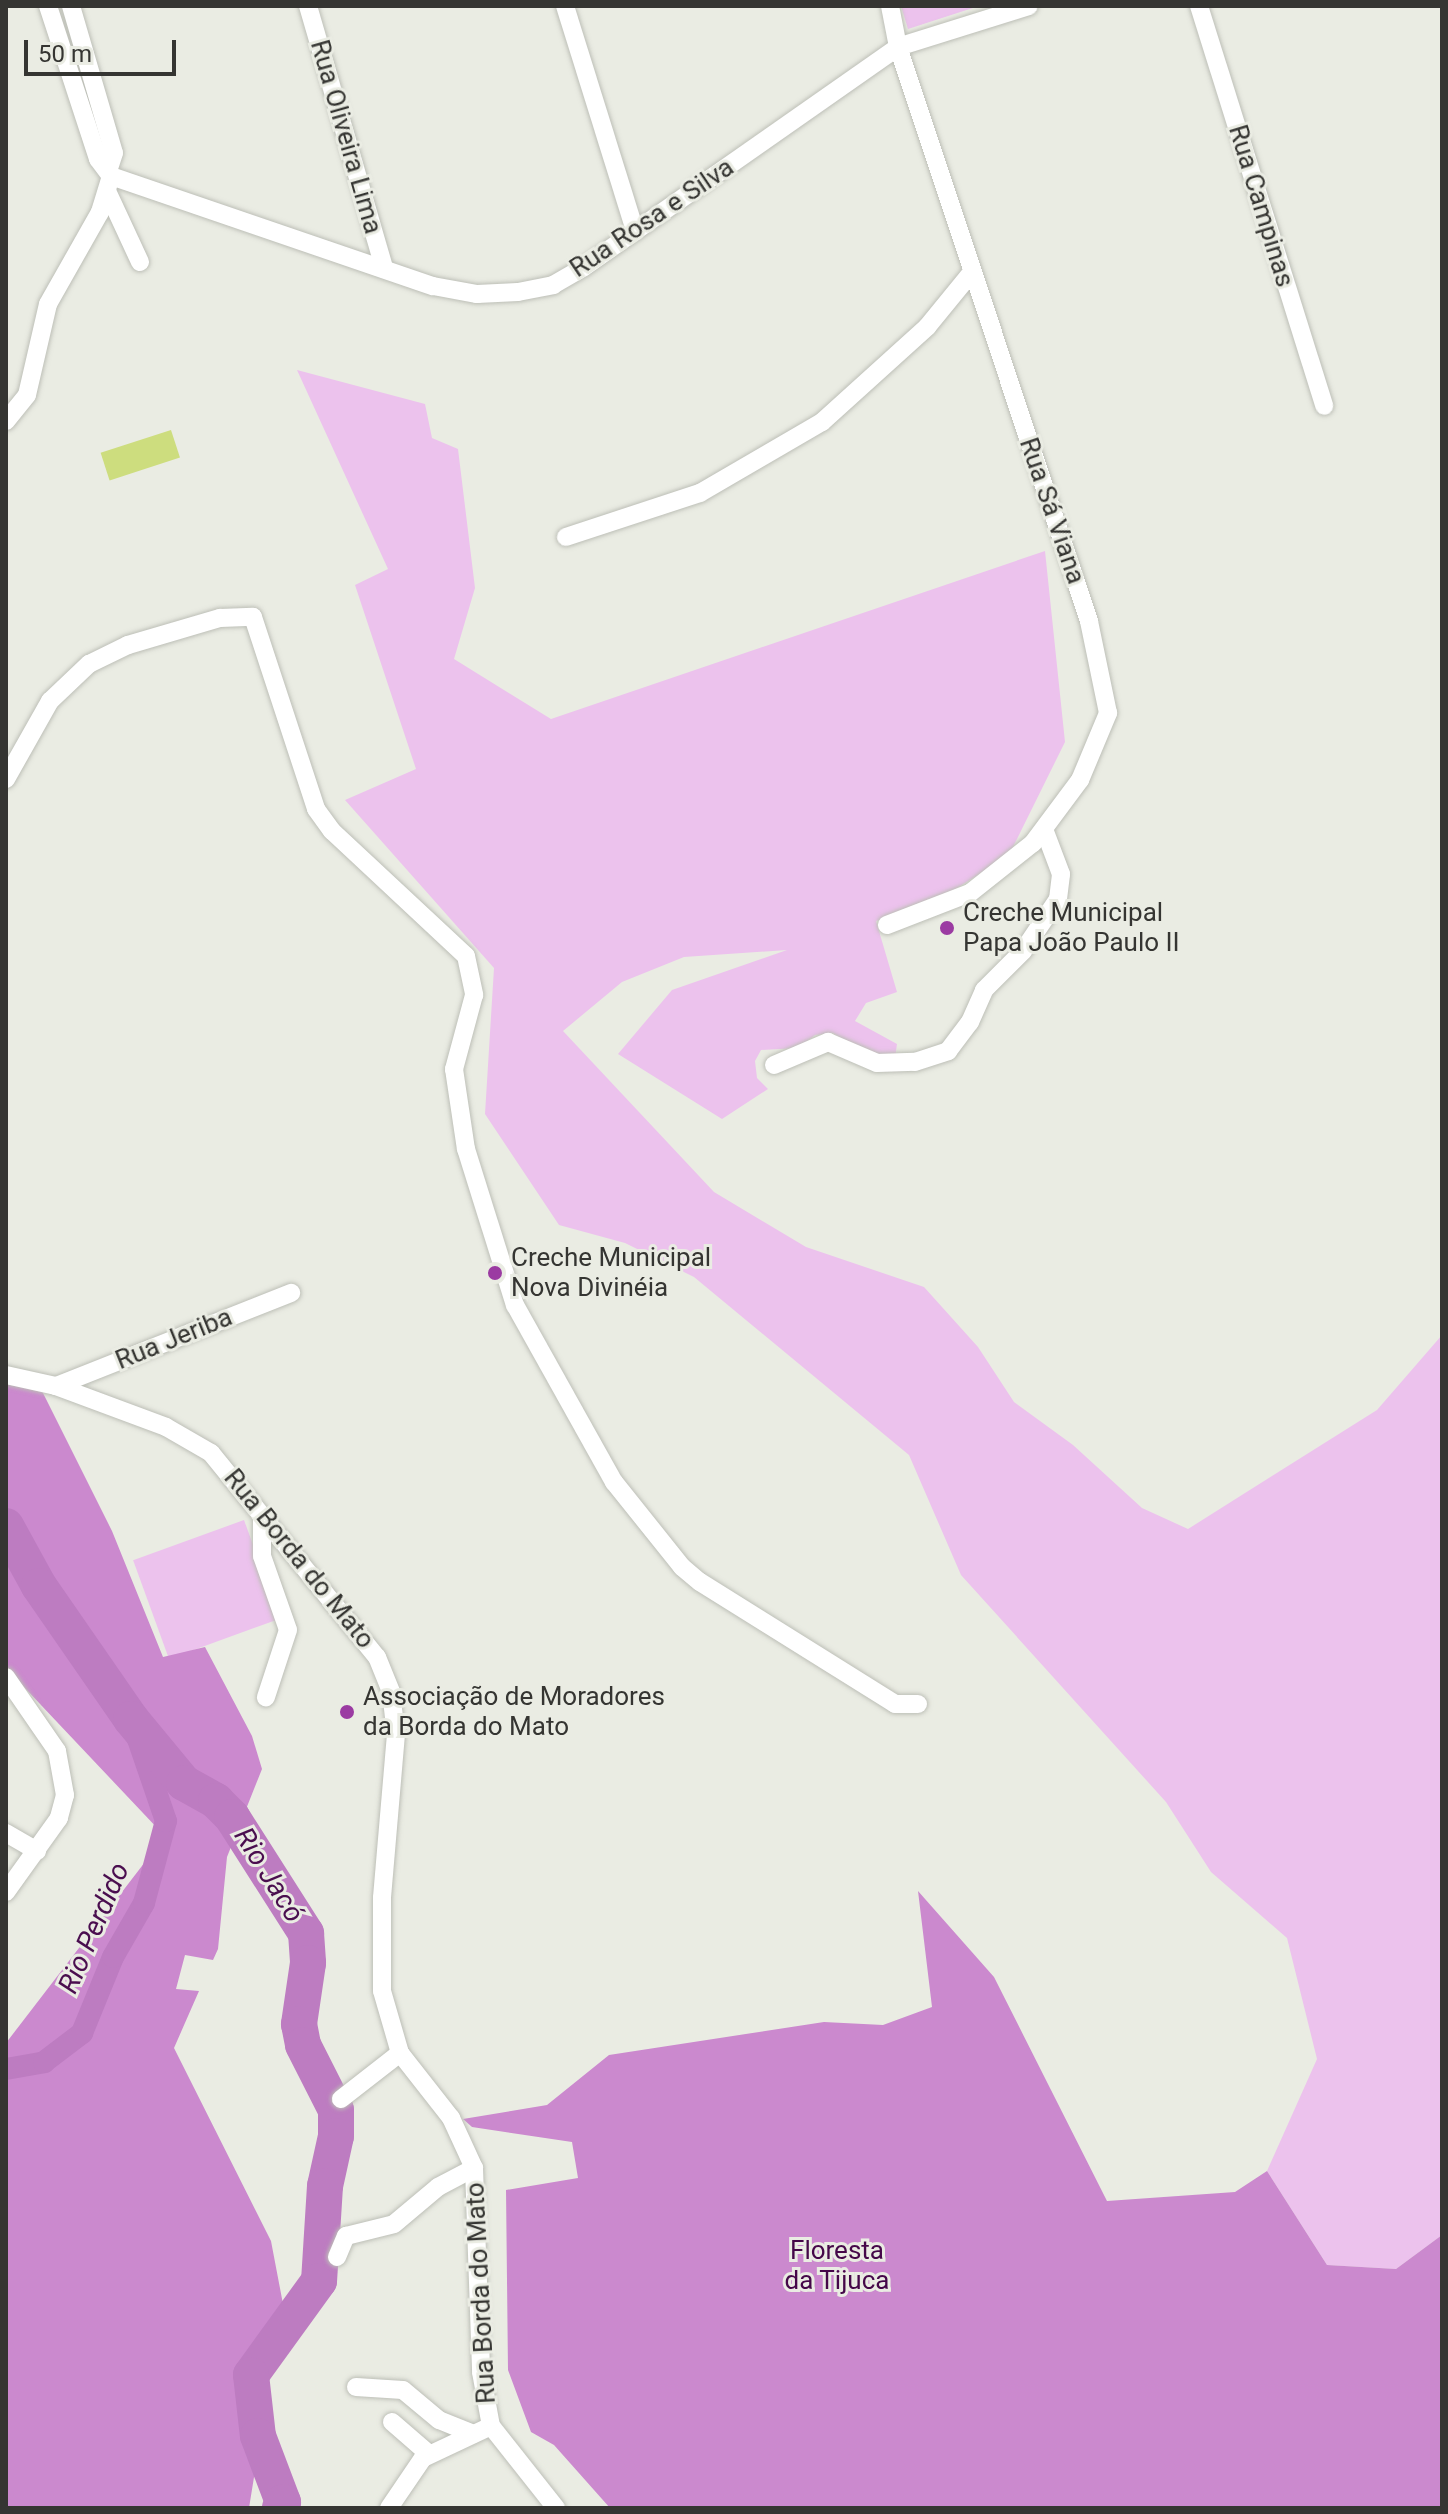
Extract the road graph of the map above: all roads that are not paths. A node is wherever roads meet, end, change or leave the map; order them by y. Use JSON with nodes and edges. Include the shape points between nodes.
{"nodes":[{"id":1,"x":48,"y":6,"type":"edge"},
{"id":2,"x":71,"y":6,"type":"edge"},
{"id":3,"x":308,"y":6,"type":"edge"},
{"id":4,"x":565,"y":6,"type":"edge"},
{"id":5,"x":890,"y":6,"type":"edge"},
{"id":6,"x":1029,"y":6,"type":"edge"},
{"id":7,"x":1199,"y":6,"type":"edge"},
{"id":8,"x":898,"y":47,"type":"junction"},
{"id":9,"x":109,"y":180,"type":"junction"},
{"id":10,"x":635,"y":231,"type":"junction"},
{"id":11,"x":140,"y":262,"type":"dead end"},
{"id":12,"x":384,"y":268,"type":"junction"},
{"id":13,"x":972,"y":272,"type":"junction"},
{"id":14,"x":1324,"y":406,"type":"dead end"},
{"id":15,"x":6,"y":421,"type":"edge"},
{"id":16,"x":566,"y":537,"type":"dead end"},
{"id":17,"x":6,"y":779,"type":"edge"},
{"id":18,"x":1044,"y":829,"type":"junction"},
{"id":19,"x":887,"y":925,"type":"dead end"},
{"id":20,"x":774,"y":1065,"type":"dead end"},
{"id":21,"x":291,"y":1293,"type":"dead end"},
{"id":22,"x":6,"y":1375,"type":"edge"},
{"id":23,"x":56,"y":1386,"type":"junction"},
{"id":24,"x":262,"y":1520,"type":"junction"},
{"id":25,"x":6,"y":1677,"type":"edge"},
{"id":26,"x":266,"y":1697,"type":"dead end"},
{"id":27,"x":918,"y":1704,"type":"dead end"},
{"id":28,"x":6,"y":1833,"type":"edge"},
{"id":29,"x":37,"y":1851,"type":"junction"},
{"id":30,"x":6,"y":1892,"type":"edge"},
{"id":31,"x":400,"y":2053,"type":"junction"},
{"id":32,"x":341,"y":2099,"type":"dead end"},
{"id":33,"x":474,"y":2168,"type":"junction"},
{"id":34,"x":337,"y":2257,"type":"dead end"},
{"id":35,"x":356,"y":2387,"type":"dead end"},
{"id":36,"x":392,"y":2422,"type":"dead end"},
{"id":37,"x":491,"y":2426,"type":"junction"},
{"id":38,"x":473,"y":2434,"type":"junction"},
{"id":39,"x":429,"y":2454,"type":"junction"},
{"id":40,"x":389,"y":2508,"type":"edge"},
{"id":41,"x":556,"y":2508,"type":"edge"}],
"edges":[{"from":1,"to":9,"type":"street"},
{"from":2,"to":9,"type":"street","via":[[114,153]]},
{"from":3,"to":12,"type":"street","name":"Rua Oliveira Lima"},
{"from":4,"to":10,"type":"street"},
{"from":5,"to":8,"type":"street","name":"Rua Sá Viana"},
{"from":6,"to":8,"type":"street","name":"Rua Rosa e Silva"},
{"from":7,"to":14,"type":"street","name":"Rua Campinas"},
{"from":8,"to":10,"type":"street","name":"Rua Rosa e Silva"},
{"from":8,"to":13,"type":"street","name":"Rua Sá Viana"},
{"from":9,"to":11,"type":"street"},
{"from":9,"to":12,"type":"street","name":"Rua Rosa e Silva"},
{"from":9,"to":15,"type":"street","via":[[48,304],[27,395]]},
{"from":10,"to":12,"type":"street","name":"Rua Rosa e Silva","via":[[553,285],[518,292],[477,294],[433,286]]},
{"from":13,"to":16,"type":"street","via":[[877,377],[798,437],[700,493]]},
{"from":13,"to":18,"type":"street","name":"Rua Sá Viana","via":[[1089,621],[1106,688],[1108,713],[1096,747],[1080,780]]},
{"from":17,"to":27,"type":"street","via":[[50,701],[89,664],[128,645],[220,618],[253,617],[316,809],[332,831],[466,956],[474,995],[454,1069],[466,1149],[515,1305],[614,1482],[700,1582],[796,1637],[895,1704]]},
{"from":18,"to":19,"type":"street","name":"Rua Sá Viana","via":[[1024,852],[970,893]]},
{"from":18,"to":20,"type":"street","via":[[1061,874],[1058,899],[1023,951],[984,990],[970,1022],[948,1051],[915,1062],[877,1063],[828,1042]]},
{"from":21,"to":23,"type":"street","name":"Rua Jeriba"},
{"from":22,"to":23,"type":"street","name":"Rua Borda do Mato"},
{"from":23,"to":24,"type":"street","name":"Rua Borda do Mato","via":[[193,1440],[228,1470]]},
{"from":24,"to":26,"type":"street","via":[[262,1556],[288,1630]]},
{"from":24,"to":31,"type":"street","name":"Rua Borda do Mato","via":[[351,1620],[377,1657],[391,1692],[396,1758],[379,1955],[382,1991]]},
{"from":25,"to":29,"type":"street","via":[[39,1721],[63,1775],[59,1818]]},
{"from":28,"to":29,"type":"street"},
{"from":29,"to":30,"type":"street"},
{"from":31,"to":32,"type":"street"},
{"from":31,"to":33,"type":"street","name":"Rua Borda do Mato","via":[[451,2118]]},
{"from":33,"to":34,"type":"street","via":[[438,2187],[394,2224],[346,2236]]},
{"from":33,"to":37,"type":"street","name":"Rua Borda do Mato","via":[[481,2372]]},
{"from":35,"to":38,"type":"street","via":[[403,2390],[439,2420]]},
{"from":36,"to":39,"type":"street"},
{"from":37,"to":38,"type":"street"},
{"from":37,"to":41,"type":"street","name":"Rua Borda do Mato"},
{"from":38,"to":39,"type":"street"},
{"from":39,"to":40,"type":"street","via":[[415,2466]]}]}
